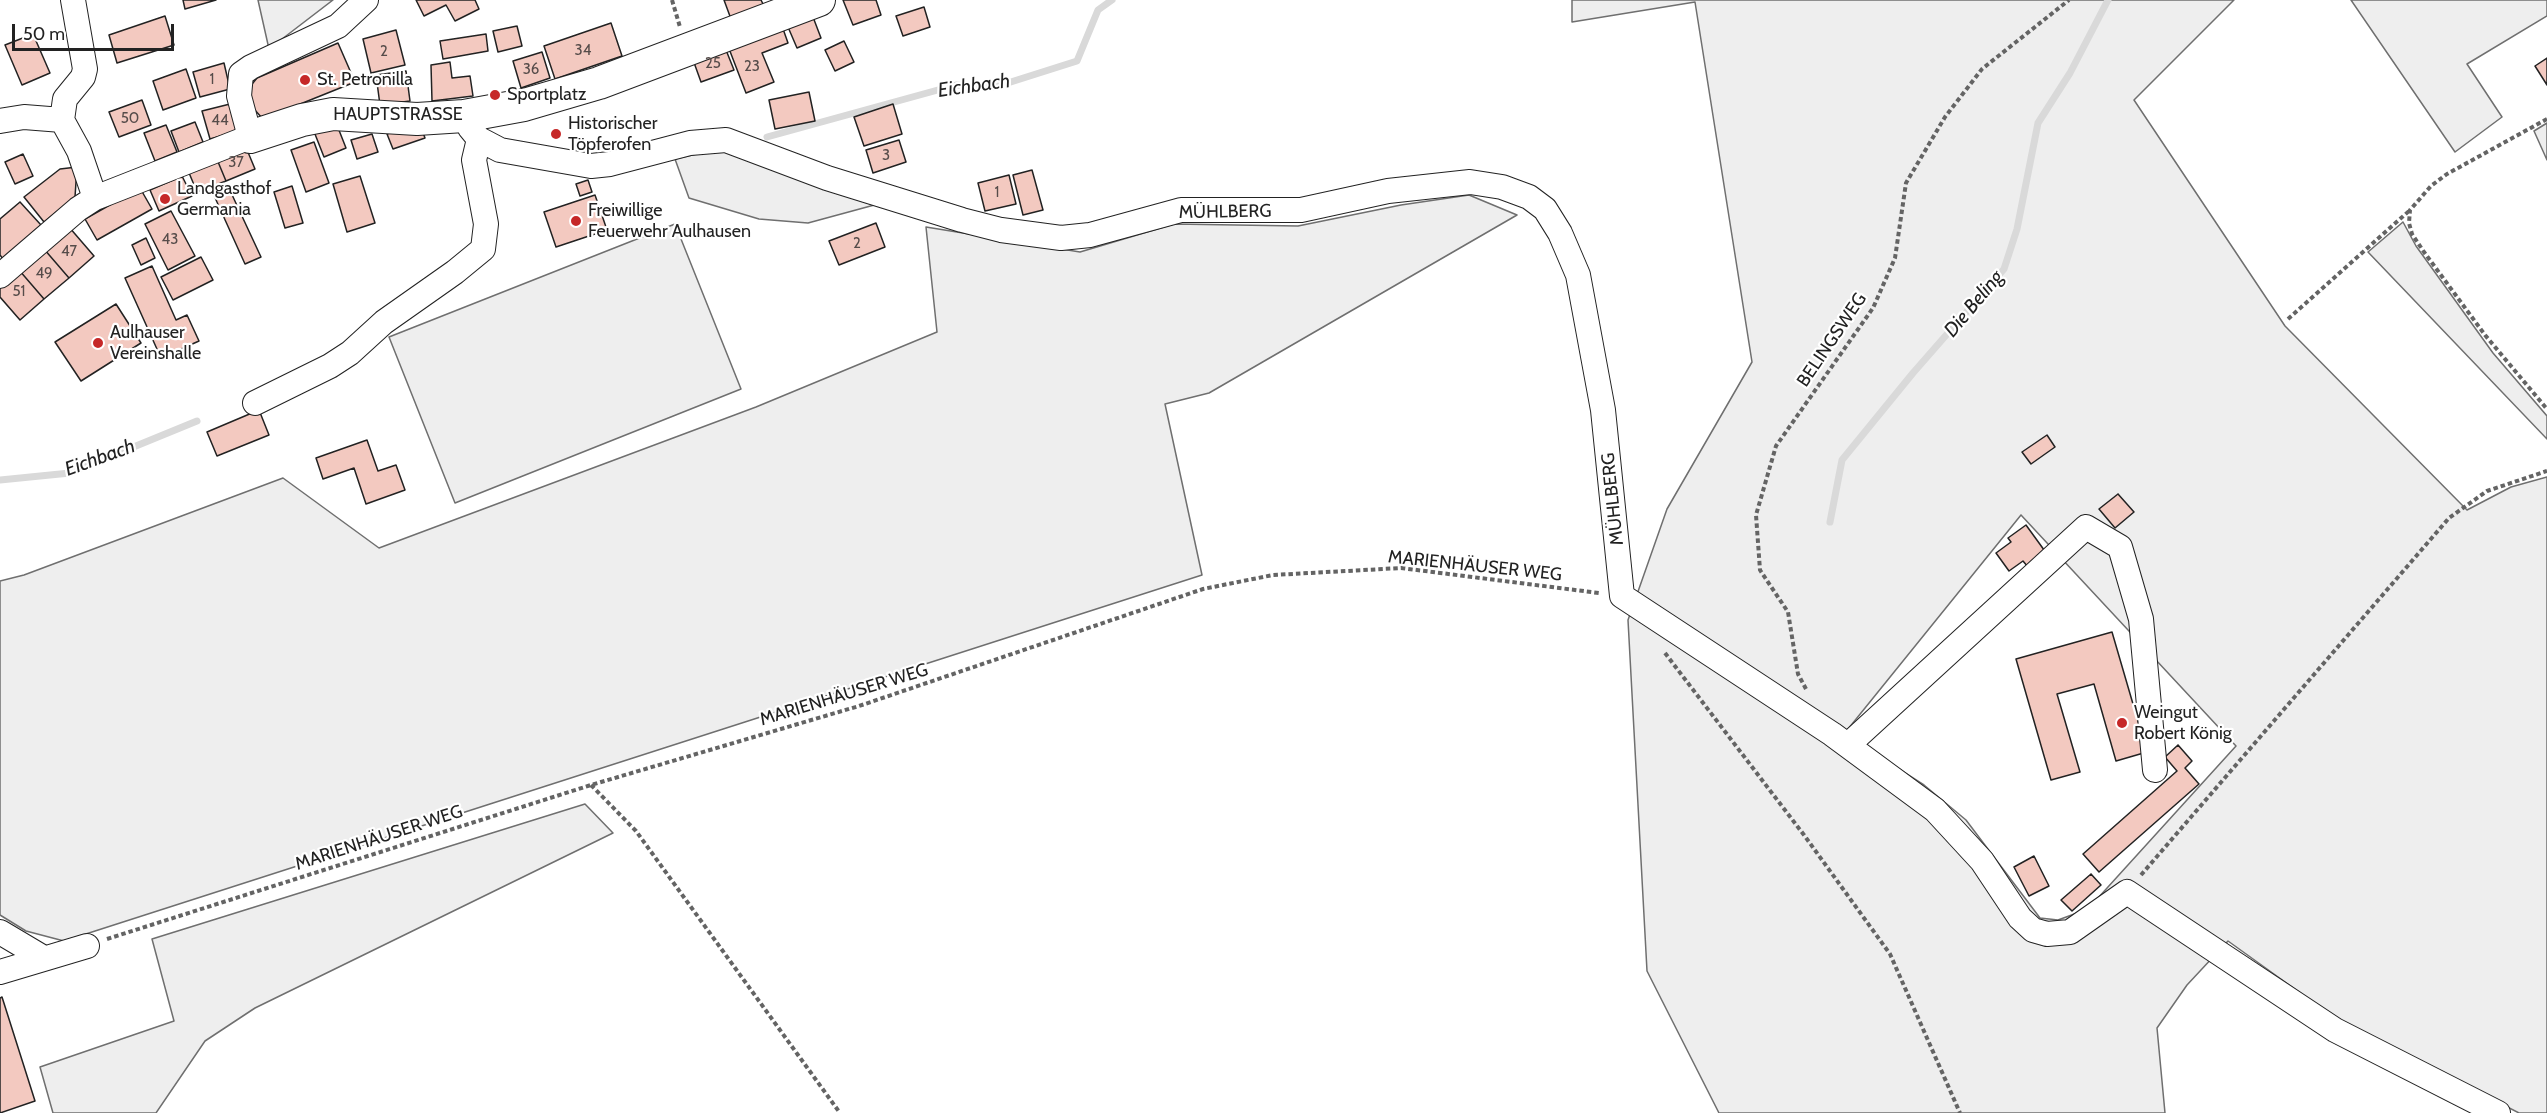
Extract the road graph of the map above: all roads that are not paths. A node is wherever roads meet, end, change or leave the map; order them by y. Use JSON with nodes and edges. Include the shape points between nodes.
{"nodes":[{"id":1,"x":73,"y":0,"type":"edge"},
{"id":2,"x":366,"y":0,"type":"edge"},
{"id":3,"x":819,"y":0,"type":"edge"},
{"id":4,"x":0,"y":120,"type":"edge"},
{"id":5,"x":62,"y":120,"type":"junction"},
{"id":6,"x":472,"y":128,"type":"junction"},
{"id":7,"x":250,"y":137,"type":"junction"},
{"id":8,"x":94,"y":198,"type":"junction"},
{"id":9,"x":0,"y":276,"type":"edge"},
{"id":10,"x":255,"y":403,"type":"dead end"},
{"id":11,"x":1848,"y":745,"type":"junction"},
{"id":12,"x":2155,"y":770,"type":"dead end"},
{"id":13,"x":0,"y":932,"type":"edge"},
{"id":14,"x":87,"y":945,"type":"road end"},
{"id":15,"x":42,"y":957,"type":"junction"},
{"id":16,"x":0,"y":972,"type":"edge"},
{"id":17,"x":2498,"y":1113,"type":"edge"}],
"edges":[{"from":1,"to":5,"type":"street","via":[[85,69],[65,99]]},
{"from":2,"to":7,"type":"street","via":[[338,27],[241,74],[239,96]]},
{"from":3,"to":6,"type":"main road","name":"HAUPTSTRASSE","via":[[599,84],[524,105]]},
{"from":4,"to":5,"type":"street"},
{"from":5,"to":8,"type":"street","via":[[79,152]]},
{"from":6,"to":7,"type":"main road","name":"HAUPTSTRASSE","via":[[417,119],[333,114]]},
{"from":6,"to":10,"type":"street","via":[[486,224],[483,249],[384,322],[350,353]]},
{"from":6,"to":11,"type":"street","name":"MÜHLBERG","via":[[500,150],[591,166],[690,143],[726,140],[827,178],[962,220],[1061,238],[1090,235],[1180,210],[1301,210],[1388,191],[1470,182],[1502,187],[1529,197],[1545,209],[1578,275],[1603,410],[1622,596]]},
{"from":7,"to":8,"type":"street","name":"HAUPTSTRASSE"},
{"from":8,"to":9,"type":"street","name":"HAUPTSTRASSE"},
{"from":11,"to":12,"type":"street","via":[[2086,527],[2120,547],[2141,619]]},
{"from":11,"to":17,"type":"street","via":[[1935,810],[1982,861],[2020,918],[2033,930],[2047,934],[2070,932],[2127,892],[2335,1030]]},
{"from":13,"to":15,"type":"street"},
{"from":14,"to":15,"type":"street"},
{"from":15,"to":16,"type":"street"}]}
